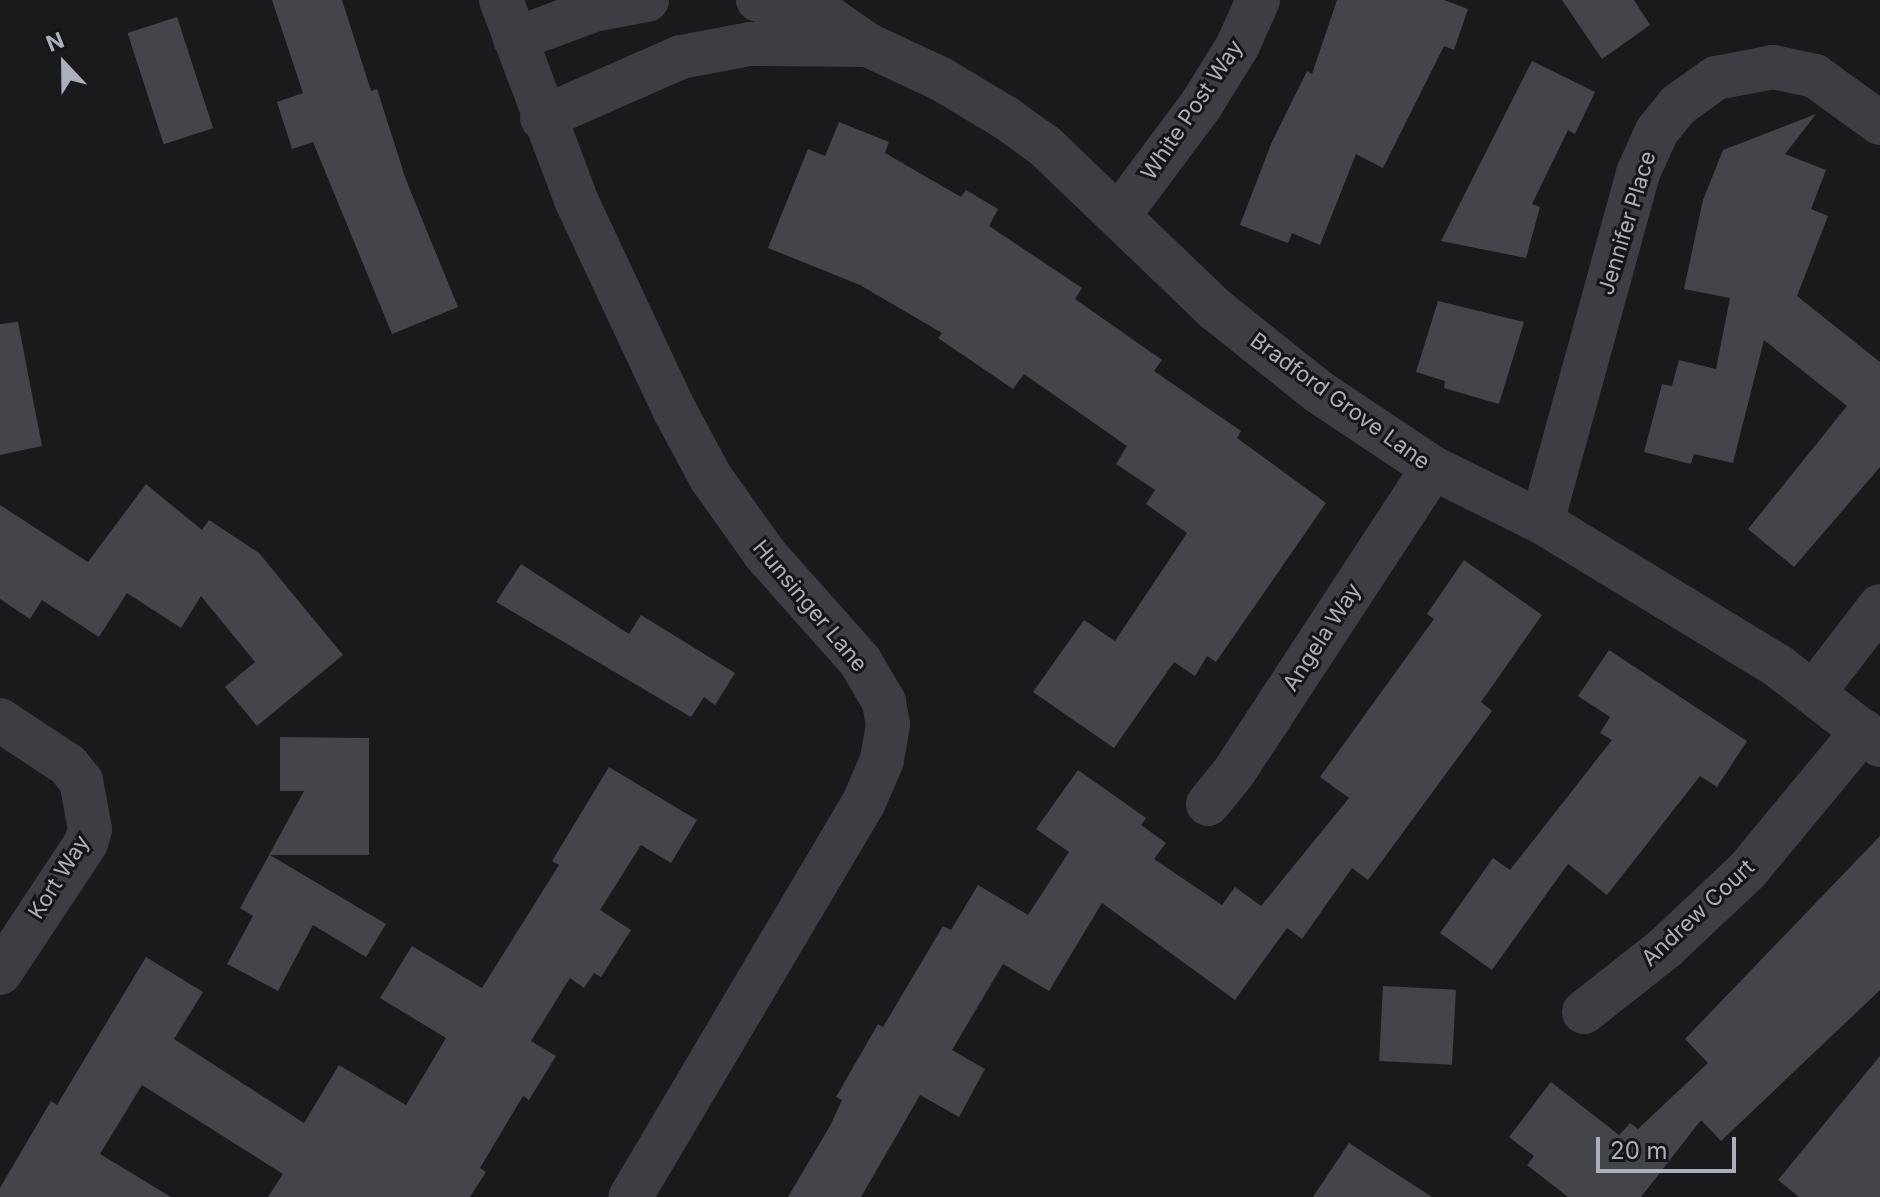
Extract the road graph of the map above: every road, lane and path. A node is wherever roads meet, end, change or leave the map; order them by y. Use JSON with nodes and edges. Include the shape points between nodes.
{"nodes":[{"id":1,"x":647,"y":0,"type":"edge"},
{"id":2,"x":758,"y":0,"type":"edge"},
{"id":3,"x":1258,"y":0,"type":"edge"},
{"id":4,"x":508,"y":20,"type":"edge"},
{"id":5,"x":868,"y":45,"type":"junction"},
{"id":6,"x":542,"y":118,"type":"junction"},
{"id":7,"x":1880,"y":123,"type":"edge"},
{"id":8,"x":1119,"y":215,"type":"junction"},
{"id":9,"x":1433,"y":468,"type":"junction"},
{"id":10,"x":1542,"y":522,"type":"junction"},
{"id":11,"x":1880,"y":606,"type":"edge"},
{"id":12,"x":1814,"y":692,"type":"junction"},
{"id":13,"x":0,"y":720,"type":"edge"},
{"id":14,"x":1871,"y":738,"type":"edge"},
{"id":15,"x":1208,"y":804,"type":"dead end"},
{"id":16,"x":0,"y":973,"type":"edge"},
{"id":17,"x":1584,"y":1012,"type":"dead end"},
{"id":18,"x":630,"y":1197,"type":"edge"}],
"edges":[{"from":1,"to":4,"type":"street"},
{"from":2,"to":5,"type":"street","name":"Bradford Grove Lane","via":[[798,6],[829,18]]},
{"from":3,"to":8,"type":"street","name":"White Post Way","via":[[1201,105]]},
{"from":4,"to":6,"type":"street","name":"Hunsinger Lane"},
{"from":5,"to":6,"type":"street","name":"Bradford Grove Lane","via":[[750,44],[681,57]]},
{"from":5,"to":8,"type":"street","name":"Bradford Grove Lane","via":[[941,79],[1006,118]]},
{"from":6,"to":18,"type":"street","name":"Hunsinger Lane","via":[[606,265],[711,478],[765,554],[860,661],[884,702],[888,725],[882,760],[864,802]]},
{"from":7,"to":10,"type":"street","name":"Jennifer Place","via":[[1815,76],[1773,67],[1716,78],[1678,105],[1657,131],[1638,173]]},
{"from":8,"to":9,"type":"street","name":"Bradford Grove Lane","via":[[1215,309],[1319,392]]},
{"from":9,"to":10,"type":"street","name":"Bradford Grove Lane"},
{"from":9,"to":15,"type":"street","name":"Angela Way"},
{"from":10,"to":12,"type":"street","name":"Bradford Grove Lane"},
{"from":11,"to":12,"type":"street"},
{"from":12,"to":14,"type":"street","name":"Bradford Grove Lane"},
{"from":13,"to":16,"type":"street","name":"Kort Way","via":[[68,765],[81,781],[90,829],[86,843]]},
{"from":14,"to":17,"type":"street","name":"Andrew Court","via":[[1747,871],[1665,948]]}]}
